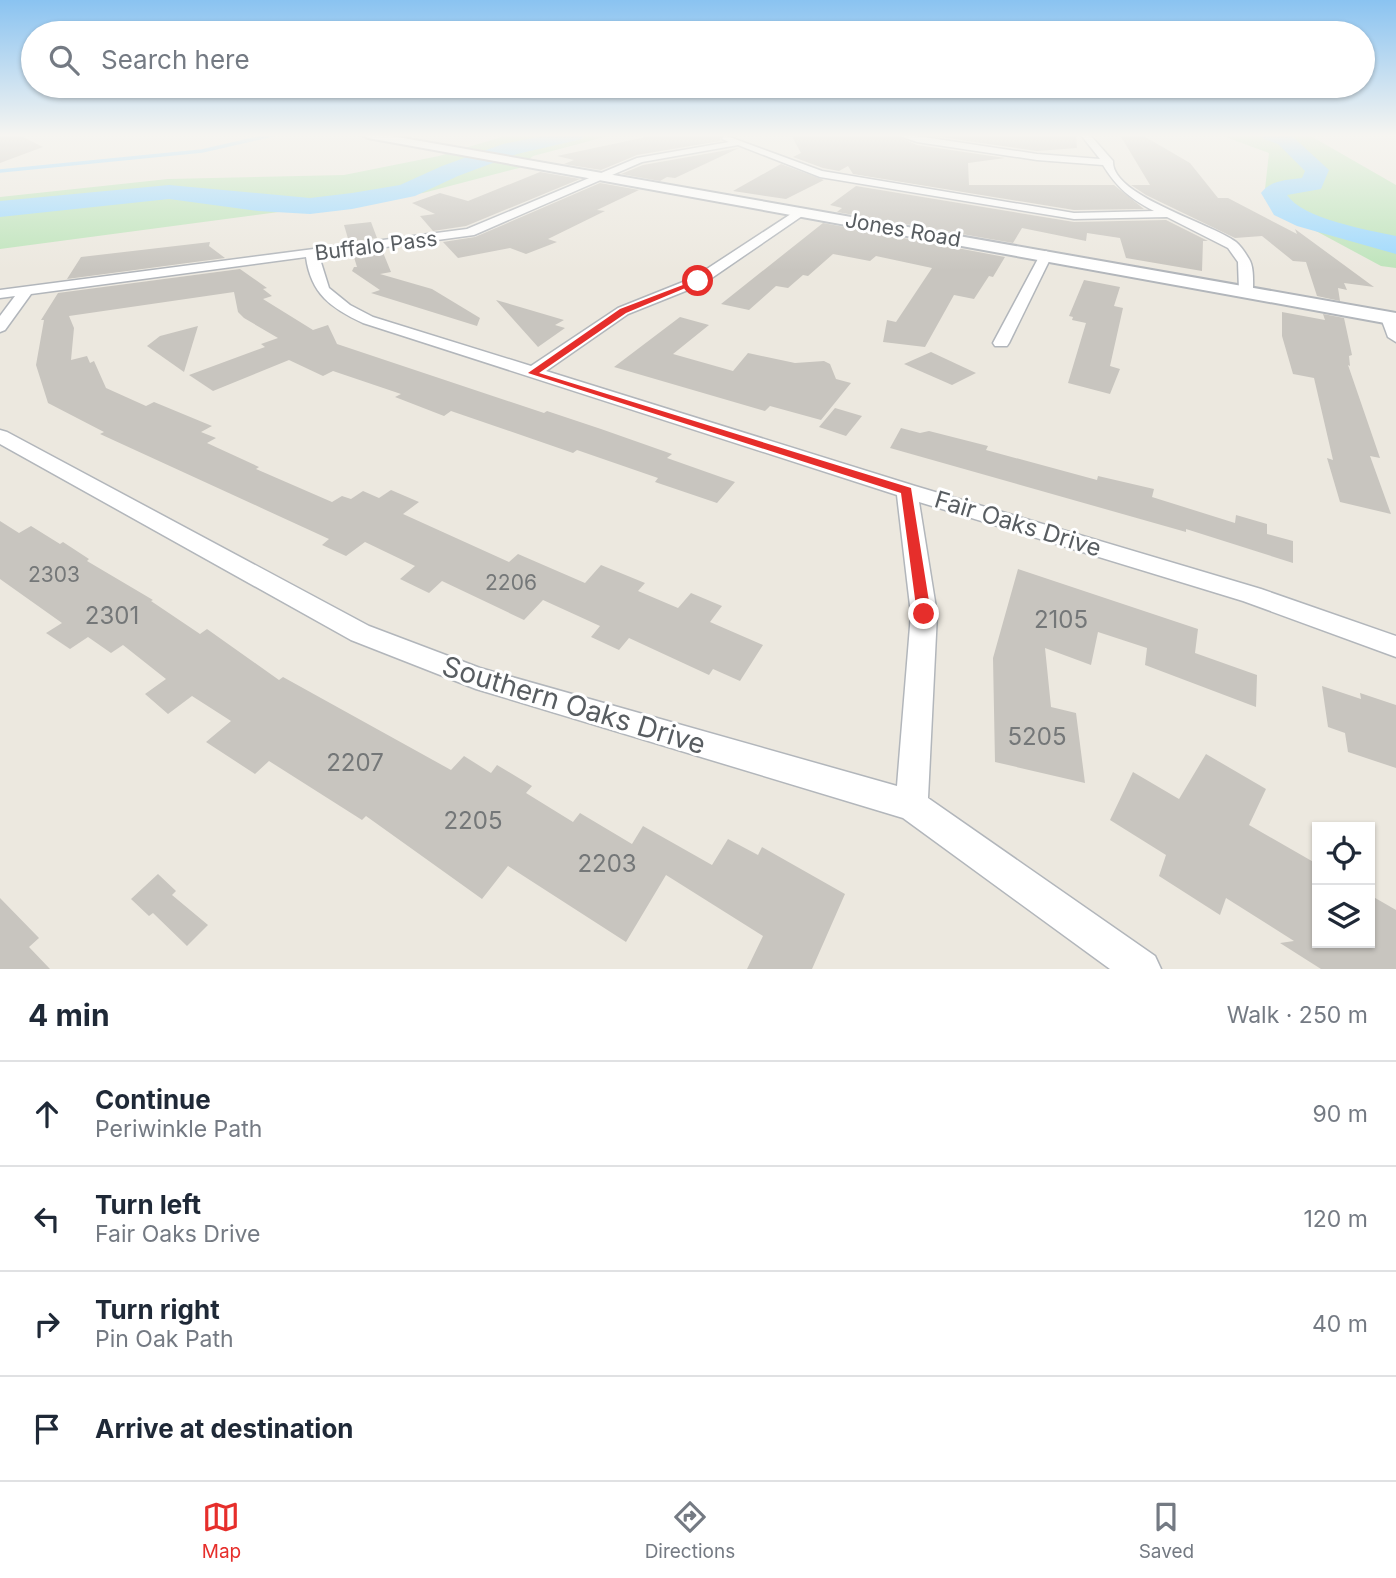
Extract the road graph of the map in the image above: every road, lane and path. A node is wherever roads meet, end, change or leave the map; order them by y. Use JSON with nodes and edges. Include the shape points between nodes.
{"nodes":[{"id":1,"x":591,"y":180,"type":"edge"},
{"id":2,"x":624,"y":180,"type":"edge"},
{"id":3,"x":853,"y":180,"type":"edge"},
{"id":4,"x":1118,"y":180,"type":"edge"},
{"id":5,"x":801,"y":212,"type":"junction"},
{"id":6,"x":1170,"y":214,"type":"junction"},
{"id":7,"x":312,"y":254,"type":"junction"},
{"id":8,"x":1046,"y":255,"type":"junction"},
{"id":9,"x":27,"y":290,"type":"junction"},
{"id":10,"x":1246,"y":291,"type":"junction"},
{"id":11,"x":0,"y":294,"type":"edge"},
{"id":12,"x":1394,"y":324,"type":"edge"},
{"id":13,"x":0,"y":327,"type":"edge"},
{"id":14,"x":1001,"y":343,"type":"dead end"},
{"id":15,"x":532,"y":373,"type":"junction"},
{"id":16,"x":0,"y":436,"type":"edge"},
{"id":17,"x":906,"y":491,"type":"junction"},
{"id":18,"x":1396,"y":647,"type":"edge"},
{"id":19,"x":912,"y":805,"type":"junction"},
{"id":20,"x":1142,"y":969,"type":"edge"}],
"edges":[{"from":1,"to":7,"type":"street","name":"Buffalo Pass","via":[[470,232]]},
{"from":2,"to":5,"type":"street","name":"Jones Road"},
{"from":3,"to":6,"type":"street","via":[[1074,216]]},
{"from":4,"to":6,"type":"street","via":[[1139,199]]},
{"from":5,"to":8,"type":"street","name":"Jones Road"},
{"from":5,"to":15,"type":"street","via":[[698,281],[623,311]]},
{"from":6,"to":10,"type":"street","via":[[1232,245],[1245,262]]},
{"from":7,"to":9,"type":"street","name":"Buffalo Pass"},
{"from":7,"to":15,"type":"street","name":"Fair Oaks Drive","via":[[320,288],[344,309],[391,329]]},
{"from":8,"to":10,"type":"street","name":"Jones Road"},
{"from":8,"to":14,"type":"street"},
{"from":9,"to":11,"type":"street","name":"Buffalo Pass"},
{"from":9,"to":13,"type":"street"},
{"from":10,"to":12,"type":"street","name":"Jones Road"},
{"from":15,"to":17,"type":"street","name":"Fair Oaks Drive"},
{"from":16,"to":19,"type":"street","name":"Southern Oaks Drive","via":[[360,634],[522,692]]},
{"from":17,"to":18,"type":"street","name":"Fair Oaks Drive","via":[[1252,595]]},
{"from":17,"to":19,"type":"street","via":[[924,614]]},
{"from":19,"to":20,"type":"street","name":"Southern Oaks Drive"}]}
